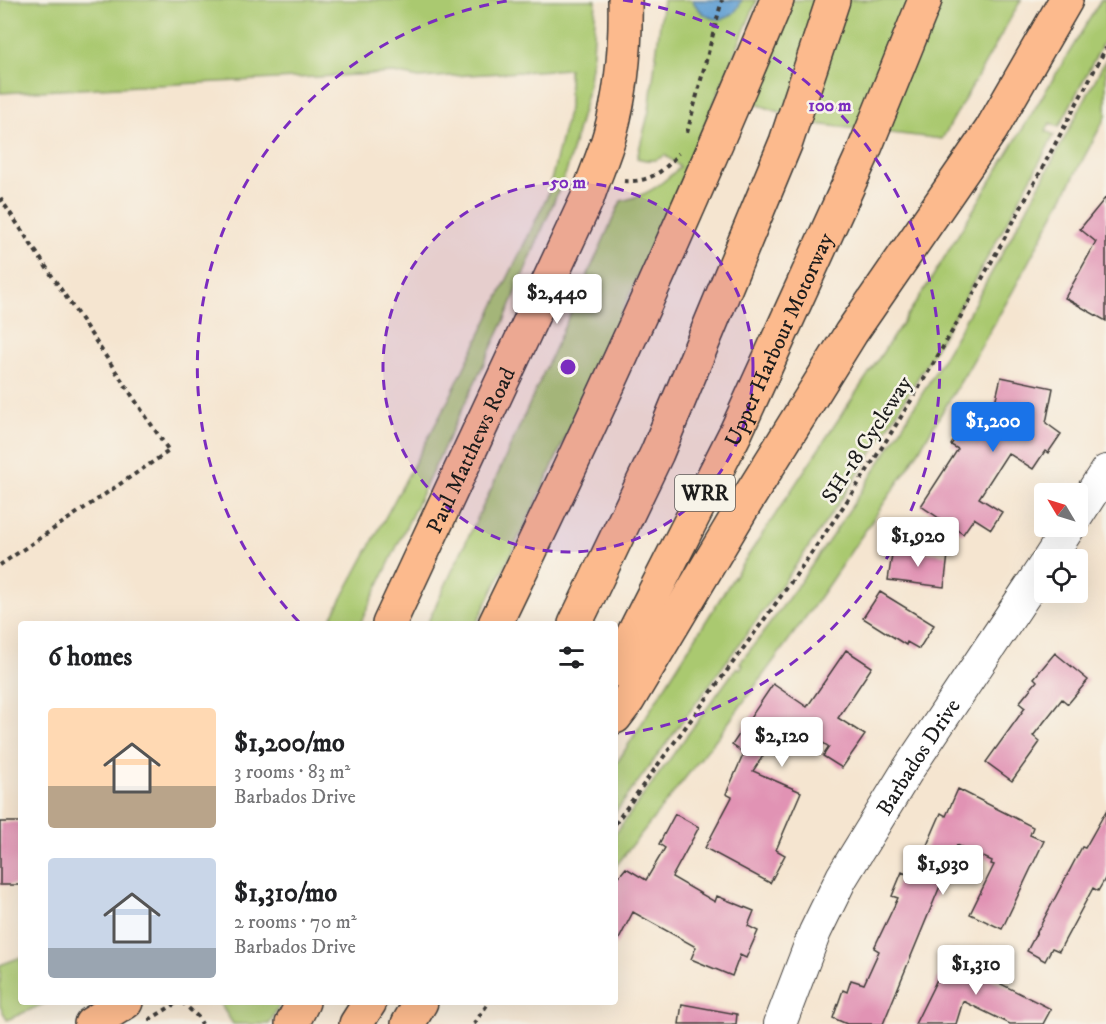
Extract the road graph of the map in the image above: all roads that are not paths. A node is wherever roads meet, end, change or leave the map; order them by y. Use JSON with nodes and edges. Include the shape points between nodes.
{"nodes":[{"id":1,"x":625,"y":0,"type":"edge"},
{"id":2,"x":777,"y":0,"type":"edge"},
{"id":3,"x":833,"y":0,"type":"edge"},
{"id":4,"x":925,"y":0,"type":"edge"},
{"id":5,"x":1066,"y":0,"type":"edge"},
{"id":6,"x":1106,"y":471,"type":"edge"},
{"id":7,"x":1088,"y":499,"type":"edge"},
{"id":8,"x":1034,"y":581,"type":"edge"},
{"id":9,"x":390,"y":621,"type":"edge"},
{"id":10,"x":496,"y":621,"type":"edge"},
{"id":11,"x":576,"y":621,"type":"edge"},
{"id":12,"x":618,"y":664,"type":"edge"},
{"id":13,"x":618,"y":713,"type":"edge"},
{"id":14,"x":121,"y":1005,"type":"edge"},
{"id":15,"x":302,"y":1005,"type":"edge"},
{"id":16,"x":368,"y":1005,"type":"edge"},
{"id":17,"x":420,"y":1005,"type":"edge"},
{"id":18,"x":91,"y":1024,"type":"edge"},
{"id":19,"x":292,"y":1024,"type":"edge"},
{"id":20,"x":356,"y":1024,"type":"edge"},
{"id":21,"x":408,"y":1024,"type":"edge"},
{"id":22,"x":780,"y":1024,"type":"edge"}],
"edges":[{"from":1,"to":9,"type":"main road","name":"Paul Matthews Road","via":[[619,95],[596,173]]},
{"from":2,"to":10,"type":"main road","via":[[669,255]]},
{"from":3,"to":11,"type":"main road","number":"WRR","via":[[786,142],[657,453]]},
{"from":4,"to":12,"type":"main road","name":"Upper Harbour Motorway","number":"WRR","via":[[863,153],[736,432]]},
{"from":5,"to":13,"type":"main road","via":[[991,130],[851,333]]},
{"from":6,"to":7,"type":"street"},
{"from":8,"to":22,"type":"street","name":"Barbados Drive","via":[[909,768],[842,877],[815,932]]},
{"from":14,"to":18,"type":"main road"},
{"from":15,"to":19,"type":"main road"},
{"from":16,"to":20,"type":"main road"},
{"from":17,"to":21,"type":"main road"}]}
